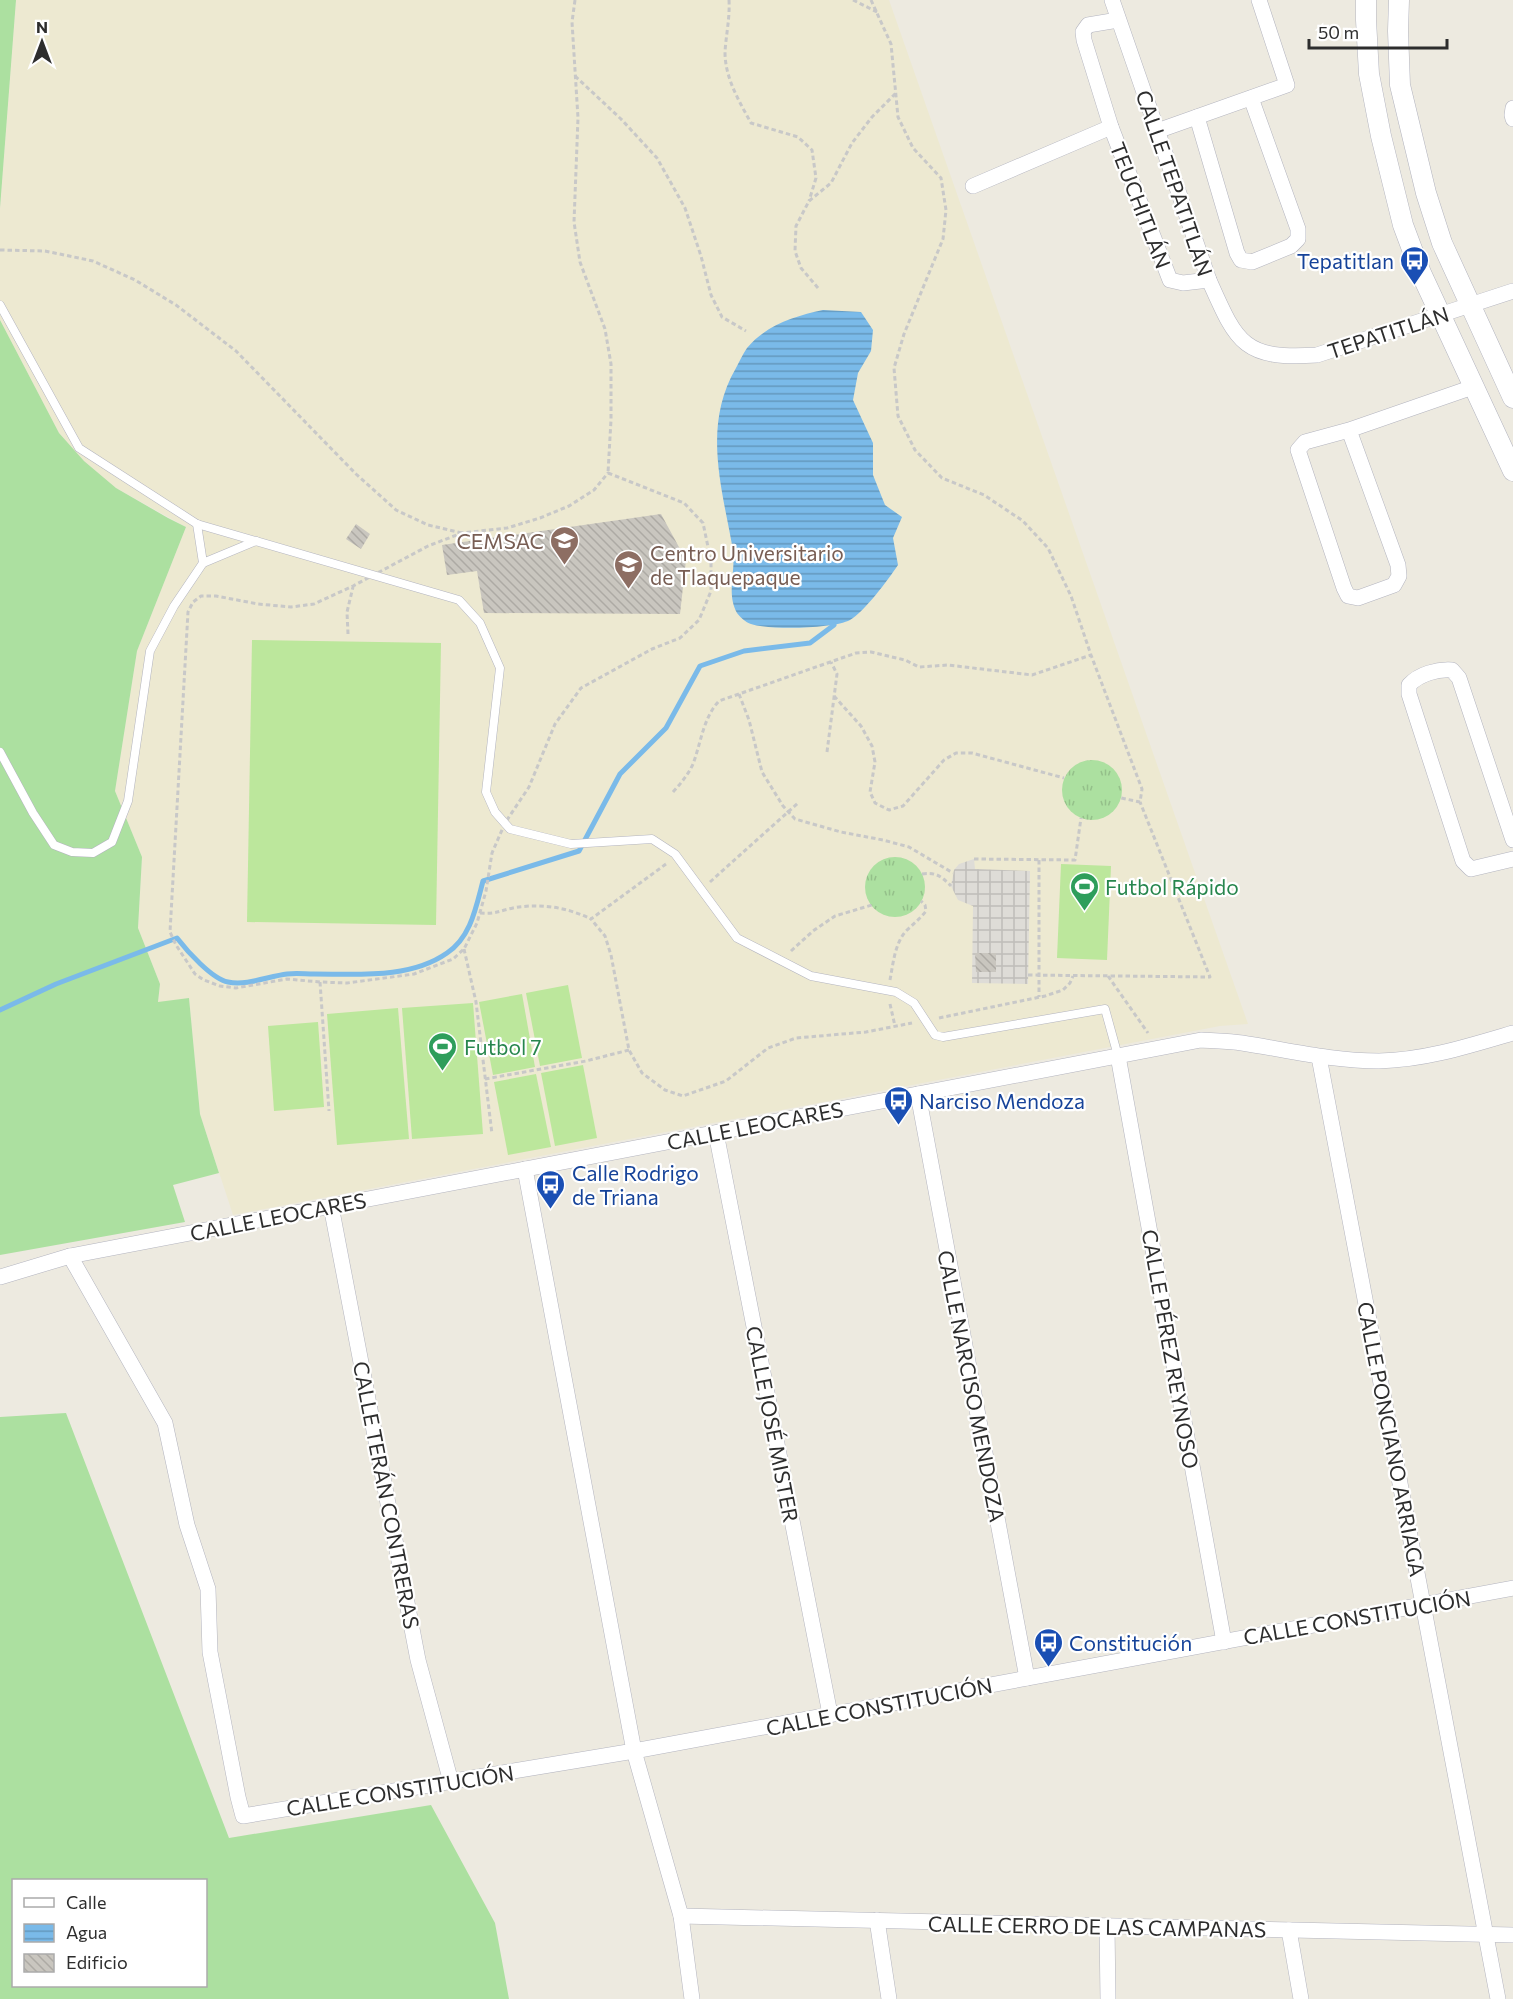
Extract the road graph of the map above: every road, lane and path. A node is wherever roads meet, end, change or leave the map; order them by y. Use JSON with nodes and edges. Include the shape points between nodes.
{"nodes":[{"id":1,"x":575,"y":0,"type":"edge"},
{"id":2,"x":729,"y":0,"type":"edge"},
{"id":3,"x":853,"y":0,"type":"edge"},
{"id":4,"x":872,"y":0,"type":"edge"},
{"id":5,"x":1112,"y":0,"type":"edge"},
{"id":6,"x":1259,"y":0,"type":"edge"},
{"id":7,"x":1366,"y":0,"type":"edge"},
{"id":8,"x":1399,"y":0,"type":"edge"},
{"id":9,"x":878,"y":12,"type":"junction"},
{"id":10,"x":1118,"y":20,"type":"junction"},
{"id":11,"x":575,"y":76,"type":"junction"},
{"id":12,"x":896,"y":93,"type":"junction"},
{"id":13,"x":1251,"y":98,"type":"junction"},
{"id":14,"x":1197,"y":117,"type":"junction"},
{"id":15,"x":1111,"y":127,"type":"junction"},
{"id":16,"x":1157,"y":131,"type":"junction"},
{"id":17,"x":973,"y":186,"type":"dead end"},
{"id":18,"x":809,"y":201,"type":"junction"},
{"id":19,"x":0,"y":250,"type":"edge"},
{"id":20,"x":1209,"y":280,"type":"junction"},
{"id":21,"x":818,"y":288,"type":"dead end"},
{"id":22,"x":1513,"y":291,"type":"edge"},
{"id":23,"x":0,"y":305,"type":"edge"},
{"id":24,"x":1471,"y":305,"type":"junction"},
{"id":25,"x":1441,"y":315,"type":"junction"},
{"id":26,"x":746,"y":331,"type":"dead end"},
{"id":27,"x":1260,"y":352,"type":"joint"},
{"id":28,"x":1473,"y":387,"type":"junction"},
{"id":29,"x":1513,"y":398,"type":"edge"},
{"id":30,"x":1349,"y":430,"type":"junction"},
{"id":31,"x":1513,"y":471,"type":"edge"},
{"id":32,"x":608,"y":473,"type":"junction"},
{"id":33,"x":197,"y":524,"type":"junction"},
{"id":34,"x":462,"y":533,"type":"junction"},
{"id":35,"x":256,"y":541,"type":"junction"},
{"id":36,"x":203,"y":563,"type":"junction"},
{"id":37,"x":357,"y":570,"type":"junction"},
{"id":38,"x":374,"y":575,"type":"junction"},
{"id":39,"x":353,"y":586,"type":"junction"},
{"id":40,"x":348,"y":634,"type":"dead end"},
{"id":41,"x":1091,"y":655,"type":"junction"},
{"id":42,"x":831,"y":662,"type":"junction"},
{"id":43,"x":739,"y":694,"type":"junction"},
{"id":44,"x":834,"y":696,"type":"junction"},
{"id":45,"x":0,"y":752,"type":"edge"},
{"id":46,"x":827,"y":752,"type":"dead end"},
{"id":47,"x":1064,"y":778,"type":"dead end"},
{"id":48,"x":673,"y":792,"type":"dead end"},
{"id":49,"x":1120,"y":798,"type":"dead end"},
{"id":50,"x":1140,"y":802,"type":"junction"},
{"id":51,"x":798,"y":803,"type":"dead end"},
{"id":52,"x":788,"y":812,"type":"junction"},
{"id":53,"x":1081,"y":818,"type":"dead end"},
{"id":54,"x":505,"y":823,"type":"junction"},
{"id":55,"x":1513,"y":840,"type":"edge"},
{"id":56,"x":676,"y":856,"type":"junction"},
{"id":57,"x":974,"y":859,"type":"dead end"},
{"id":58,"x":1513,"y":859,"type":"edge"},
{"id":59,"x":1039,"y":860,"type":"junction"},
{"id":60,"x":953,"y":873,"type":"dead end"},
{"id":61,"x":922,"y":874,"type":"dead end"},
{"id":62,"x":951,"y":886,"type":"dead end"},
{"id":63,"x":701,"y":890,"type":"junction"},
{"id":64,"x":921,"y":901,"type":"dead end"},
{"id":65,"x":872,"y":905,"type":"dead end"},
{"id":66,"x":480,"y":913,"type":"junction"},
{"id":67,"x":591,"y":919,"type":"junction"},
{"id":68,"x":464,"y":949,"type":"junction"},
{"id":69,"x":781,"y":961,"type":"junction"},
{"id":70,"x":1028,"y":975,"type":"dead end"},
{"id":71,"x":1038,"y":975,"type":"junction"},
{"id":72,"x":1073,"y":976,"type":"junction"},
{"id":73,"x":1108,"y":976,"type":"junction"},
{"id":74,"x":320,"y":982,"type":"junction"},
{"id":75,"x":890,"y":991,"type":"junction"},
{"id":76,"x":1039,"y":998,"type":"junction"},
{"id":77,"x":926,"y":1020,"type":"junction"},
{"id":78,"x":895,"y":1026,"type":"junction"},
{"id":79,"x":1513,"y":1033,"type":"edge"},
{"id":80,"x":1159,"y":1048,"type":"junction"},
{"id":81,"x":629,"y":1050,"type":"junction"},
{"id":82,"x":1118,"y":1056,"type":"junction"},
{"id":83,"x":1319,"y":1057,"type":"junction"},
{"id":84,"x":485,"y":1079,"type":"junction"},
{"id":85,"x":918,"y":1094,"type":"junction"},
{"id":86,"x":329,"y":1111,"type":"dead end"},
{"id":87,"x":716,"y":1133,"type":"junction"},
{"id":88,"x":492,"y":1134,"type":"dead end"},
{"id":89,"x":525,"y":1169,"type":"junction"},
{"id":90,"x":331,"y":1206,"type":"junction"},
{"id":91,"x":70,"y":1256,"type":"junction"},
{"id":92,"x":0,"y":1276,"type":"edge"},
{"id":93,"x":1513,"y":1588,"type":"edge"},
{"id":94,"x":1424,"y":1605,"type":"junction"},
{"id":95,"x":1224,"y":1642,"type":"junction"},
{"id":96,"x":1027,"y":1678,"type":"junction"},
{"id":97,"x":830,"y":1714,"type":"junction"},
{"id":98,"x":634,"y":1751,"type":"junction"},
{"id":99,"x":451,"y":1782,"type":"junction"},
{"id":100,"x":681,"y":1916,"type":"junction"},
{"id":101,"x":878,"y":1920,"type":"junction"},
{"id":102,"x":1107,"y":1926,"type":"junction"},
{"id":103,"x":1289,"y":1930,"type":"junction"},
{"id":104,"x":1485,"y":1935,"type":"junction"},
{"id":105,"x":1513,"y":1935,"type":"edge"},
{"id":106,"x":692,"y":1999,"type":"edge"},
{"id":107,"x":889,"y":1999,"type":"edge"},
{"id":108,"x":1108,"y":1999,"type":"edge"},
{"id":109,"x":1301,"y":1999,"type":"edge"},
{"id":110,"x":1498,"y":1999,"type":"edge"}],
"edges":[{"from":1,"to":11,"type":"path"},
{"from":2,"to":18,"type":"path","via":[[725,54],[732,88],[751,123],[798,137],[812,150],[816,178]]},
{"from":3,"to":9,"type":"path"},
{"from":4,"to":9,"type":"path"},
{"from":5,"to":10,"type":"street","name":"CALLE TEPATITLÁN"},
{"from":6,"to":13,"type":"street","name":"TEUCHITLÁN","via":[[1287,85]]},
{"from":7,"to":25,"type":"street","via":[[1369,74],[1391,180],[1410,244]]},
{"from":8,"to":24,"type":"street","via":[[1400,85],[1414,148],[1442,243]]},
{"from":9,"to":12,"type":"path","via":[[891,44]]},
{"from":10,"to":15,"type":"street","name":"TEUCHITLÁN","via":[[1088,25],[1083,32]]},
{"from":10,"to":16,"type":"street","name":"CALLE TEPATITLÁN"},
{"from":11,"to":26,"type":"path","via":[[657,158],[685,208],[711,295],[722,317]]},
{"from":11,"to":32,"type":"path","via":[[578,118],[574,222],[580,262],[605,329],[611,364]]},
{"from":12,"to":18,"type":"path","via":[[852,143],[831,183]]},
{"from":12,"to":41,"type":"path","via":[[898,117],[913,148],[941,178],[946,210],[943,239],[894,368],[898,416],[915,450],[942,478],[984,495],[1023,521],[1048,548],[1071,596]]},
{"from":13,"to":14,"type":"street","name":"TEUCHITLÁN"},
{"from":13,"to":14,"type":"street","via":[[1298,229],[1298,239],[1292,246],[1252,262],[1241,260],[1237,253]]},
{"from":14,"to":16,"type":"street","name":"TEUCHITLÁN"},
{"from":15,"to":17,"type":"street","name":"TEUCHITLÁN"},
{"from":15,"to":20,"type":"street","name":"TEUCHITLÁN","via":[[1170,280],[1183,284]]},
{"from":16,"to":20,"type":"street","name":"CALLE TEPATITLÁN"},
{"from":18,"to":21,"type":"path","via":[[796,226],[795,251],[801,268]]},
{"from":19,"to":34,"type":"path","via":[[45,251],[93,261],[166,298],[236,351],[396,510],[428,525]]},
{"from":20,"to":27,"type":"street","name":"CALLE TEPATITLÁN","via":[[1229,325],[1241,340]]},
{"from":22,"to":24,"type":"street","name":"TEPATITLÁN"},
{"from":23,"to":33,"type":"lane","via":[[79,448]]},
{"from":24,"to":25,"type":"street","name":"TEPATITLÁN"},
{"from":24,"to":29,"type":"street"},
{"from":25,"to":27,"type":"street","name":"TEPATITLÁN","via":[[1317,355],[1287,357]]},
{"from":25,"to":28,"type":"street"},
{"from":28,"to":30,"type":"street"},
{"from":28,"to":31,"type":"street"},
{"from":30,"to":30,"type":"street","via":[[1305,442],[1298,450],[1344,588],[1348,596],[1358,598],[1394,585],[1399,576]]},
{"from":32,"to":34,"type":"path","via":[[594,490],[540,518],[507,528]]},
{"from":32,"to":54,"type":"path","via":[[684,502],[703,523],[711,561],[711,591],[699,620],[680,638],[581,688],[555,724],[529,787]]},
{"from":33,"to":35,"type":"lane"},
{"from":33,"to":36,"type":"lane"},
{"from":34,"to":38,"type":"path"},
{"from":35,"to":36,"type":"lane"},
{"from":35,"to":37,"type":"lane"},
{"from":36,"to":45,"type":"lane","via":[[150,651],[128,801],[112,842],[93,853],[54,846]]},
{"from":37,"to":38,"type":"lane"},
{"from":37,"to":39,"type":"path"},
{"from":38,"to":39,"type":"path"},
{"from":38,"to":54,"type":"lane","via":[[459,600],[480,623],[500,668],[486,792]]},
{"from":39,"to":40,"type":"path","via":[[347,612]]},
{"from":39,"to":74,"type":"path","via":[[314,604],[291,607],[201,596],[188,612],[170,932],[195,974],[220,986],[236,988],[287,978]]},
{"from":41,"to":42,"type":"path","via":[[1032,675],[948,664],[919,667],[871,652]]},
{"from":41,"to":50,"type":"path","via":[[1142,789]]},
{"from":42,"to":43,"type":"path"},
{"from":42,"to":44,"type":"path","via":[[837,674]]},
{"from":43,"to":48,"type":"path","via":[[719,701],[712,709],[685,780]]},
{"from":43,"to":52,"type":"path","via":[[762,772]]},
{"from":44,"to":46,"type":"path"},
{"from":44,"to":47,"type":"path","via":[[861,726],[872,746],[875,762],[870,792],[876,803],[889,810],[903,806],[944,760],[956,753],[972,753]]},
{"from":49,"to":50,"type":"path"},
{"from":50,"to":73,"type":"path","via":[[1210,977]]},
{"from":51,"to":52,"type":"path"},
{"from":52,"to":60,"type":"path","via":[[795,819],[909,847]]},
{"from":52,"to":63,"type":"path"},
{"from":53,"to":59,"type":"path","via":[[1075,860]]},
{"from":54,"to":56,"type":"lane","via":[[510,829],[571,844],[652,839]]},
{"from":54,"to":66,"type":"path","via":[[492,853]]},
{"from":55,"to":58,"type":"street","via":[[1459,678],[1452,670],[1443,669],[1416,677],[1409,685],[1409,694],[1463,861],[1471,869]]},
{"from":56,"to":63,"type":"lane"},
{"from":56,"to":67,"type":"path"},
{"from":57,"to":59,"type":"path"},
{"from":59,"to":71,"type":"path"},
{"from":61,"to":62,"type":"path","via":[[933,872]]},
{"from":63,"to":69,"type":"lane","via":[[737,938]]},
{"from":64,"to":75,"type":"path","via":[[926,911],[904,932],[897,946]]},
{"from":65,"to":69,"type":"path","via":[[835,916]]},
{"from":66,"to":67,"type":"path","via":[[541,905],[572,910]]},
{"from":66,"to":68,"type":"path"},
{"from":67,"to":81,"type":"path","via":[[605,936],[611,955]]},
{"from":68,"to":74,"type":"path","via":[[453,959],[414,974],[346,983]]},
{"from":68,"to":84,"type":"path","via":[[476,1002]]},
{"from":69,"to":75,"type":"lane","via":[[811,976]]},
{"from":70,"to":71,"type":"path"},
{"from":71,"to":72,"type":"path"},
{"from":71,"to":76,"type":"path"},
{"from":72,"to":73,"type":"path"},
{"from":72,"to":76,"type":"path","via":[[1063,990]]},
{"from":73,"to":80,"type":"path"},
{"from":74,"to":86,"type":"path"},
{"from":75,"to":77,"type":"lane","via":[[914,1003]]},
{"from":75,"to":78,"type":"path"},
{"from":76,"to":77,"type":"path"},
{"from":77,"to":78,"type":"path"},
{"from":77,"to":82,"type":"lane","via":[[935,1035],[943,1037],[1105,1009]]},
{"from":78,"to":81,"type":"path","via":[[796,1038],[768,1048],[726,1081],[683,1096],[665,1090],[642,1073]]},
{"from":79,"to":83,"type":"street","name":"CALLE LEOCARES","via":[[1411,1058],[1378,1061]]},
{"from":80,"to":82,"type":"street","name":"CALLE LEOCARES"},
{"from":80,"to":83,"type":"street","name":"CALLE LEOCARES","via":[[1201,1040]]},
{"from":81,"to":84,"type":"path"},
{"from":82,"to":85,"type":"street","name":"CALLE LEOCARES"},
{"from":82,"to":95,"type":"street","name":"CALLE PÉREZ REYNOSO"},
{"from":83,"to":94,"type":"street","name":"CALLE PONCIANO ARRIAGA"},
{"from":84,"to":88,"type":"path"},
{"from":85,"to":87,"type":"street","name":"CALLE LEOCARES"},
{"from":85,"to":96,"type":"street","name":"CALLE NARCISO MENDOZA"},
{"from":87,"to":89,"type":"street","name":"CALLE LEOCARES"},
{"from":87,"to":97,"type":"street","name":"CALLE JOSÉ MISTER"},
{"from":89,"to":90,"type":"street","name":"CALLE LEOCARES"},
{"from":89,"to":98,"type":"street"},
{"from":90,"to":91,"type":"street","name":"CALLE LEOCARES"},
{"from":90,"to":99,"type":"street","name":"CALLE TERÁN CONTRERAS","via":[[418,1660]]},
{"from":91,"to":92,"type":"street","name":"CALLE LEOCARES"},
{"from":91,"to":99,"type":"street","name":"CALLE CONSTITUCIÓN","via":[[165,1423],[187,1525],[208,1589],[210,1652],[243,1816]]},
{"from":93,"to":94,"type":"street","name":"CALLE CONSTITUCIÓN"},
{"from":94,"to":95,"type":"street","name":"CALLE CONSTITUCIÓN"},
{"from":94,"to":104,"type":"street","name":"CALLE PONCIANO ARRIAGA"},
{"from":95,"to":96,"type":"street","name":"CALLE CONSTITUCIÓN"},
{"from":96,"to":97,"type":"street","name":"CALLE CONSTITUCIÓN"},
{"from":97,"to":98,"type":"street","name":"CALLE CONSTITUCIÓN"},
{"from":98,"to":99,"type":"street","name":"CALLE CONSTITUCIÓN"},
{"from":98,"to":100,"type":"street"},
{"from":100,"to":101,"type":"street","name":"CALLE CERRO DE LAS CAMPANAS"},
{"from":100,"to":106,"type":"street"},
{"from":101,"to":102,"type":"street","name":"CALLE CERRO DE LAS CAMPANAS"},
{"from":101,"to":107,"type":"street"},
{"from":102,"to":103,"type":"street","name":"CALLE CERRO DE LAS CAMPANAS"},
{"from":102,"to":108,"type":"street"},
{"from":103,"to":104,"type":"street","name":"CALLE CERRO DE LAS CAMPANAS"},
{"from":103,"to":109,"type":"street"},
{"from":104,"to":105,"type":"street","name":"CALLE CERRO DE LAS CAMPANAS"},
{"from":104,"to":110,"type":"street","name":"CALLE PONCIANO ARRIAGA"}]}
